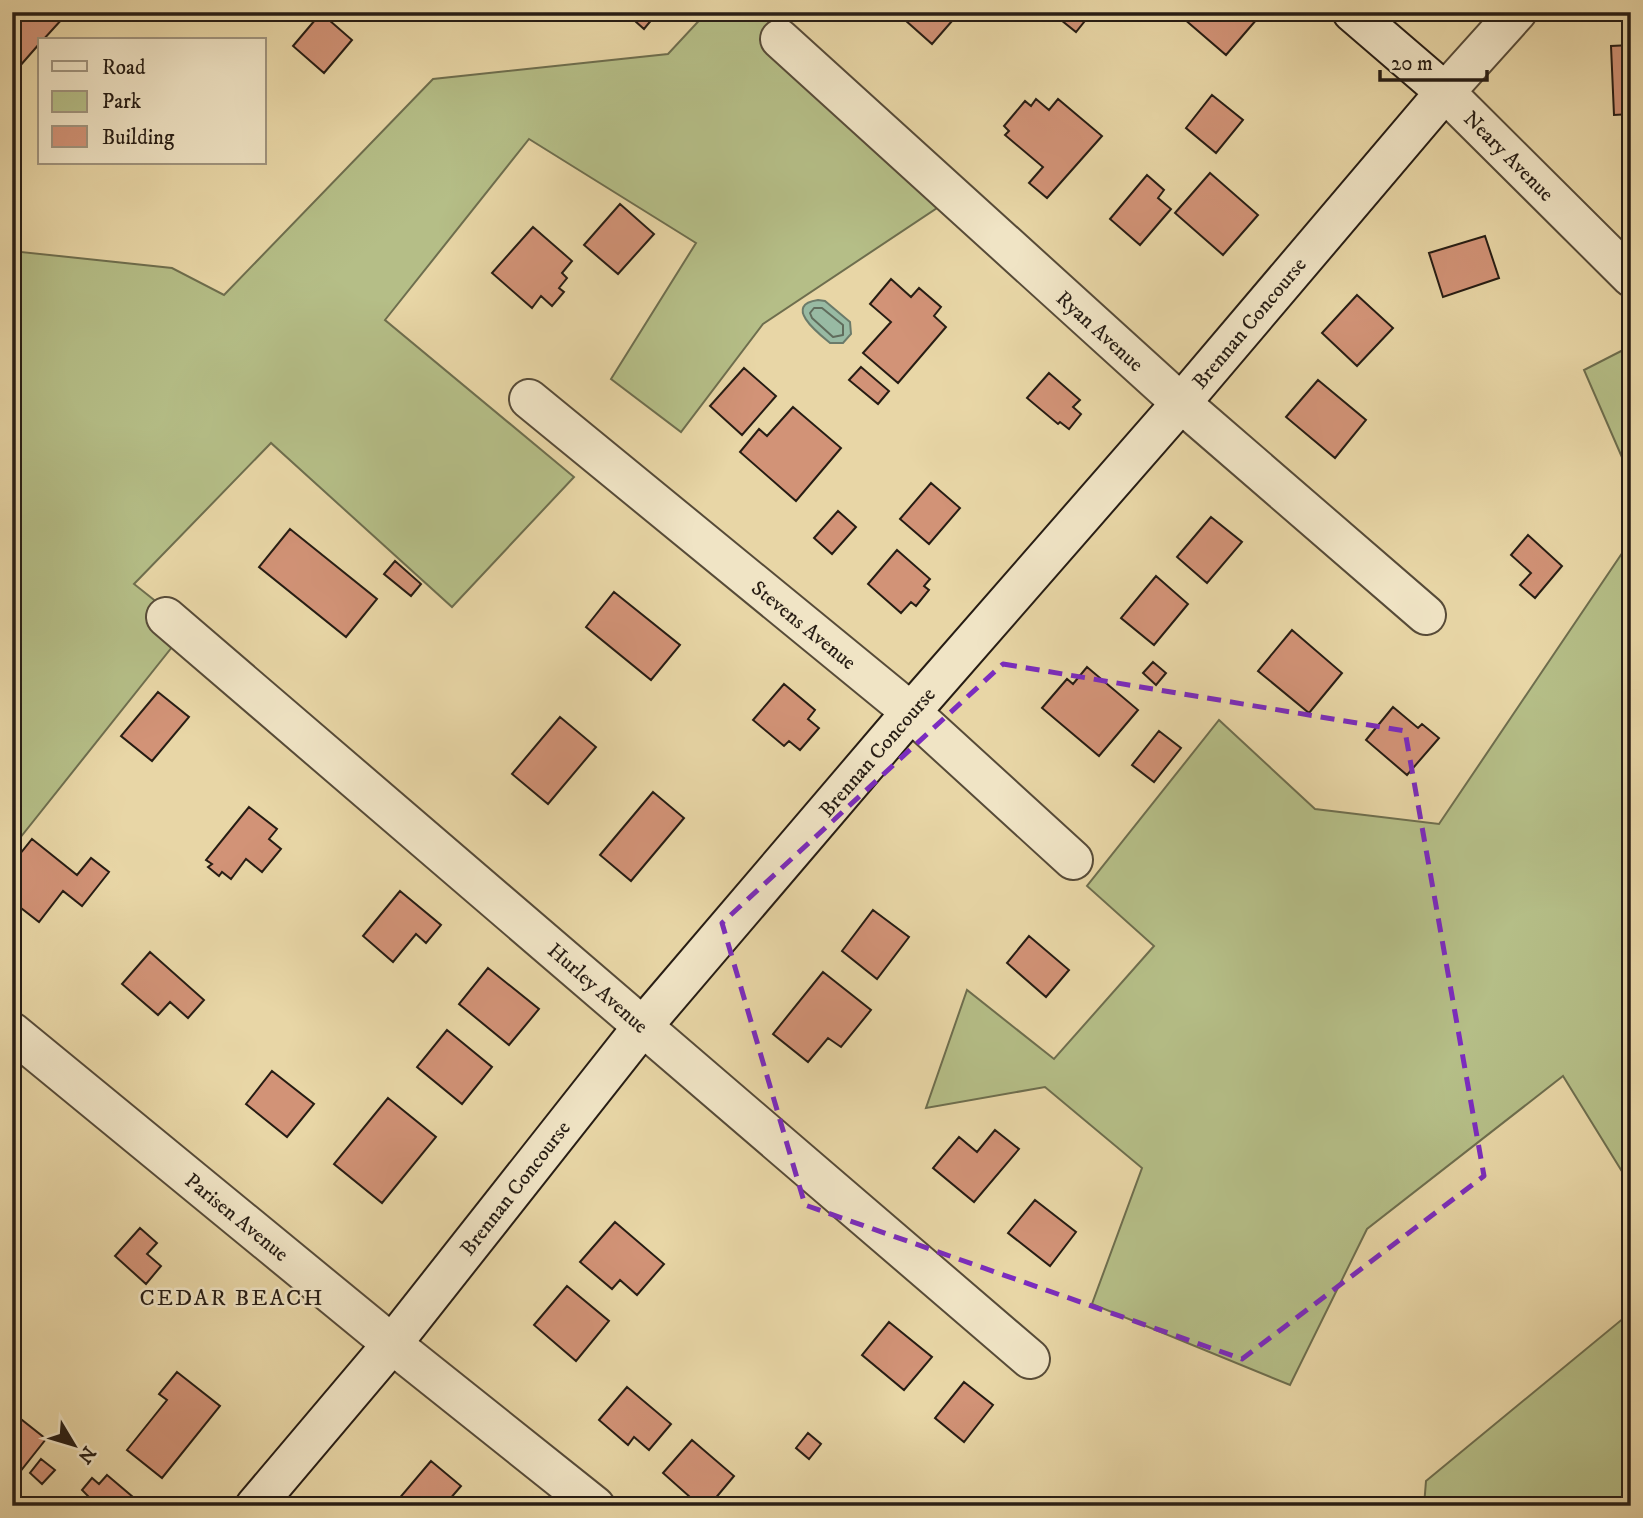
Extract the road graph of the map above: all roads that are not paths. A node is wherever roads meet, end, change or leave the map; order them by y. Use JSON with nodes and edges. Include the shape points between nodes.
{"nodes":[{"id":1,"x":1352,"y":12,"type":"edge"},
{"id":2,"x":1517,"y":12,"type":"edge"},
{"id":3,"x":780,"y":39,"type":"dead end"},
{"id":4,"x":1445,"y":92,"type":"junction"},
{"id":5,"x":1631,"y":277,"type":"edge"},
{"id":6,"x":529,"y":399,"type":"dead end"},
{"id":7,"x":1181,"y":403,"type":"junction"},
{"id":8,"x":1426,"y":615,"type":"dead end"},
{"id":9,"x":166,"y":617,"type":"dead end"},
{"id":10,"x":911,"y":712,"type":"junction"},
{"id":11,"x":1073,"y":860,"type":"dead end"},
{"id":12,"x":643,"y":1026,"type":"junction"},
{"id":13,"x":12,"y":1032,"type":"edge"},
{"id":14,"x":392,"y":1344,"type":"junction"},
{"id":15,"x":1030,"y":1359,"type":"dead end"},
{"id":16,"x":255,"y":1506,"type":"edge"},
{"id":17,"x":595,"y":1506,"type":"edge"}],
"edges":[{"from":1,"to":4,"type":"street","name":"Neary Avenue"},
{"from":2,"to":4,"type":"street","name":"Brennan Concourse"},
{"from":3,"to":7,"type":"street","name":"Ryan Avenue"},
{"from":4,"to":5,"type":"street","name":"Neary Avenue"},
{"from":4,"to":7,"type":"street","name":"Brennan Concourse"},
{"from":6,"to":10,"type":"street","name":"Stevens Avenue"},
{"from":7,"to":8,"type":"street","name":"Ryan Avenue"},
{"from":7,"to":10,"type":"street","name":"Brennan Concourse"},
{"from":9,"to":12,"type":"street","name":"Hurley Avenue"},
{"from":10,"to":11,"type":"street","name":"Stevens Avenue"},
{"from":10,"to":12,"type":"street","name":"Brennan Concourse"},
{"from":12,"to":14,"type":"street","name":"Brennan Concourse"},
{"from":12,"to":15,"type":"street","name":"Hurley Avenue"},
{"from":13,"to":14,"type":"street","name":"Parisen Avenue"},
{"from":14,"to":16,"type":"street","name":"Brennan Concourse"},
{"from":14,"to":17,"type":"street","name":"Parisen Avenue"}]}
